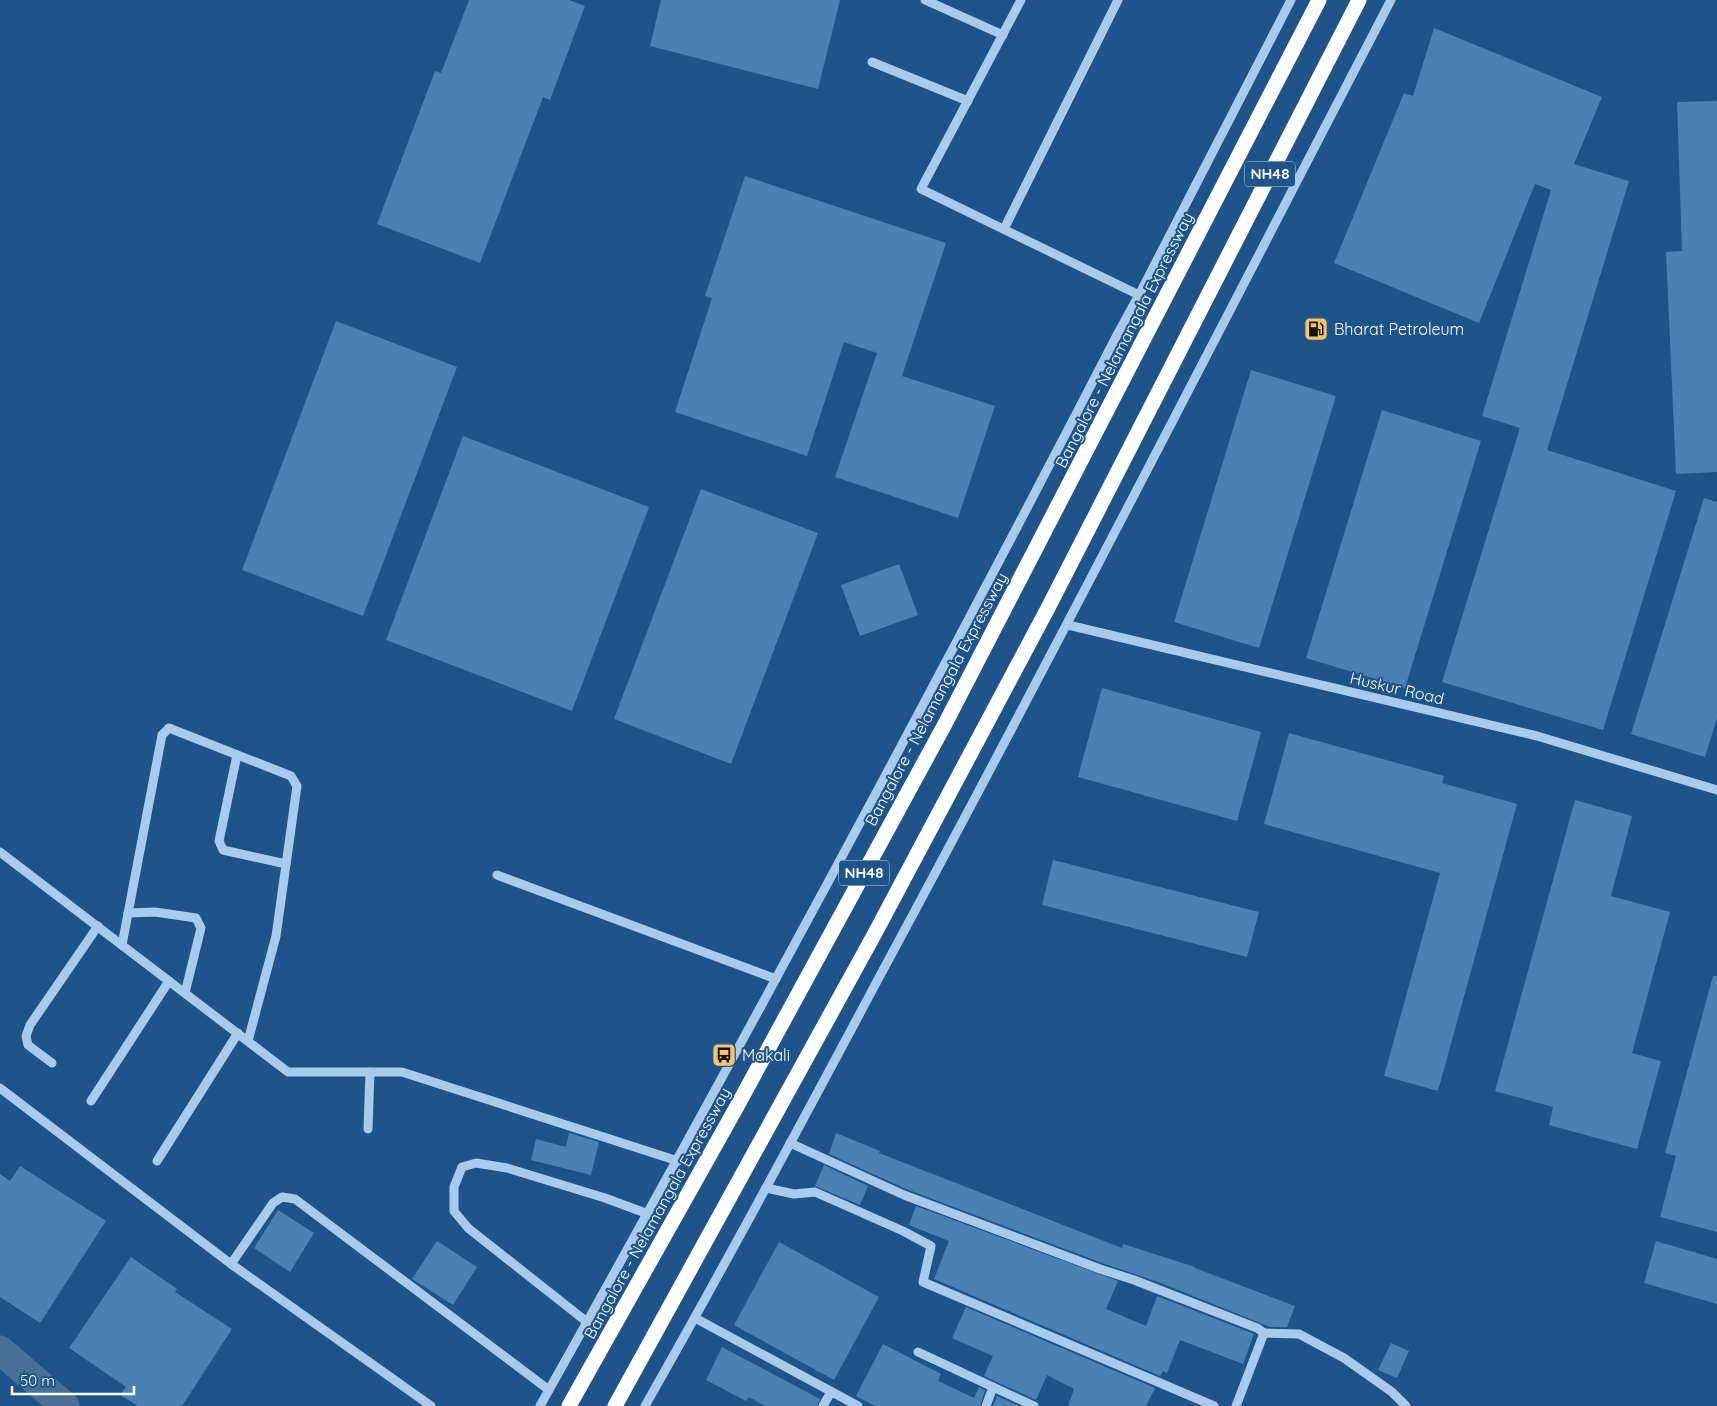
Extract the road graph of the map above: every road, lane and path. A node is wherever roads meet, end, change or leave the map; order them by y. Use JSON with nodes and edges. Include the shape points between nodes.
{"nodes":[{"id":1,"x":925,"y":0,"type":"edge"},
{"id":2,"x":1021,"y":0,"type":"edge"},
{"id":3,"x":1118,"y":0,"type":"edge"},
{"id":4,"x":1290,"y":0,"type":"edge"},
{"id":5,"x":1319,"y":0,"type":"edge"},
{"id":6,"x":1359,"y":0,"type":"edge"},
{"id":7,"x":1391,"y":0,"type":"edge"},
{"id":8,"x":1002,"y":35,"type":"junction"},
{"id":9,"x":872,"y":62,"type":"dead end"},
{"id":10,"x":968,"y":101,"type":"junction"},
{"id":11,"x":1004,"y":229,"type":"junction"},
{"id":12,"x":1139,"y":295,"type":"junction"},
{"id":13,"x":1068,"y":625,"type":"junction"},
{"id":14,"x":237,"y":755,"type":"junction"},
{"id":15,"x":1717,"y":790,"type":"edge"},
{"id":16,"x":0,"y":852,"type":"edge"},
{"id":17,"x":286,"y":864,"type":"junction"},
{"id":18,"x":497,"y":875,"type":"dead end"},
{"id":19,"x":128,"y":912,"type":"junction"},
{"id":20,"x":98,"y":926,"type":"junction"},
{"id":21,"x":122,"y":944,"type":"junction"},
{"id":22,"x":776,"y":979,"type":"junction"},
{"id":23,"x":170,"y":981,"type":"junction"},
{"id":24,"x":185,"y":993,"type":"junction"},
{"id":25,"x":238,"y":1033,"type":"junction"},
{"id":26,"x":248,"y":1041,"type":"junction"},
{"id":27,"x":52,"y":1063,"type":"dead end"},
{"id":28,"x":370,"y":1072,"type":"junction"},
{"id":29,"x":0,"y":1088,"type":"edge"},
{"id":30,"x":90,"y":1102,"type":"dead end"},
{"id":31,"x":368,"y":1129,"type":"dead end"},
{"id":32,"x":790,"y":1143,"type":"junction"},
{"id":33,"x":157,"y":1161,"type":"dead end"},
{"id":34,"x":678,"y":1161,"type":"junction"},
{"id":35,"x":766,"y":1188,"type":"junction"},
{"id":36,"x":648,"y":1214,"type":"junction"},
{"id":37,"x":231,"y":1264,"type":"junction"},
{"id":38,"x":695,"y":1318,"type":"junction"},
{"id":39,"x":587,"y":1322,"type":"junction"},
{"id":40,"x":1264,"y":1333,"type":"junction"},
{"id":41,"x":918,"y":1352,"type":"dead end"},
{"id":42,"x":993,"y":1387,"type":"junction"},
{"id":43,"x":549,"y":1390,"type":"junction"},
{"id":44,"x":832,"y":1392,"type":"junction"},
{"id":45,"x":431,"y":1406,"type":"edge"},
{"id":46,"x":540,"y":1406,"type":"edge"},
{"id":47,"x":569,"y":1406,"type":"edge"},
{"id":48,"x":614,"y":1406,"type":"edge"},
{"id":49,"x":645,"y":1406,"type":"edge"},
{"id":50,"x":823,"y":1406,"type":"edge"},
{"id":51,"x":858,"y":1406,"type":"edge"},
{"id":52,"x":986,"y":1406,"type":"edge"},
{"id":53,"x":1034,"y":1406,"type":"edge"},
{"id":54,"x":1214,"y":1406,"type":"edge"},
{"id":55,"x":1236,"y":1406,"type":"edge"},
{"id":56,"x":1406,"y":1406,"type":"edge"}],
"edges":[{"from":1,"to":8,"type":"street"},
{"from":2,"to":8,"type":"street"},
{"from":3,"to":11,"type":"street"},
{"from":4,"to":12,"type":"street"},
{"from":5,"to":47,"type":"highway","name":"Bangalore - Nelamangala Expressway","number":"NH48","via":[[935,741],[735,1110]]},
{"from":6,"to":48,"type":"highway","number":"NH48","via":[[1048,608],[879,926]]},
{"from":7,"to":13,"type":"street"},
{"from":8,"to":10,"type":"street"},
{"from":9,"to":10,"type":"street"},
{"from":10,"to":11,"type":"street","via":[[921,188]]},
{"from":11,"to":12,"type":"street"},
{"from":12,"to":22,"type":"street"},
{"from":13,"to":15,"type":"street","name":"Huskur Road","via":[[1537,736]]},
{"from":13,"to":32,"type":"street"},
{"from":14,"to":17,"type":"street","via":[[291,776],[297,786]]},
{"from":14,"to":17,"type":"street","via":[[219,841],[223,850]]},
{"from":14,"to":19,"type":"street","via":[[169,728],[162,734]]},
{"from":16,"to":20,"type":"street"},
{"from":17,"to":26,"type":"street","via":[[276,936]]},
{"from":18,"to":22,"type":"street"},
{"from":19,"to":21,"type":"street"},
{"from":19,"to":24,"type":"street","via":[[196,918],[201,928]]},
{"from":20,"to":21,"type":"street"},
{"from":20,"to":27,"type":"street","via":[[30,1025],[26,1036],[28,1045]]},
{"from":21,"to":23,"type":"street"},
{"from":22,"to":34,"type":"street"},
{"from":23,"to":24,"type":"street"},
{"from":23,"to":30,"type":"street"},
{"from":24,"to":25,"type":"street"},
{"from":25,"to":26,"type":"street"},
{"from":25,"to":33,"type":"street"},
{"from":26,"to":28,"type":"street","via":[[288,1072]]},
{"from":28,"to":31,"type":"street"},
{"from":28,"to":34,"type":"street","via":[[402,1072]]},
{"from":29,"to":37,"type":"street"},
{"from":32,"to":35,"type":"street"},
{"from":32,"to":40,"type":"street","via":[[904,1195],[1134,1280]]},
{"from":34,"to":36,"type":"street"},
{"from":35,"to":38,"type":"street"},
{"from":35,"to":54,"type":"street","via":[[794,1194],[815,1192],[902,1231],[931,1246],[923,1282]]},
{"from":36,"to":39,"type":"street"},
{"from":36,"to":39,"type":"street","via":[[507,1168],[476,1163],[462,1167],[454,1187],[454,1211],[468,1228]]},
{"from":37,"to":43,"type":"street","via":[[273,1203],[282,1197],[295,1199]]},
{"from":37,"to":45,"type":"street"},
{"from":38,"to":44,"type":"street"},
{"from":38,"to":49,"type":"street"},
{"from":39,"to":43,"type":"street"},
{"from":40,"to":55,"type":"street"},
{"from":40,"to":56,"type":"street","via":[[1299,1334],[1344,1358]]},
{"from":41,"to":42,"type":"street"},
{"from":42,"to":52,"type":"street"},
{"from":42,"to":53,"type":"street"},
{"from":43,"to":46,"type":"street"},
{"from":44,"to":50,"type":"street"},
{"from":44,"to":51,"type":"street"}]}
